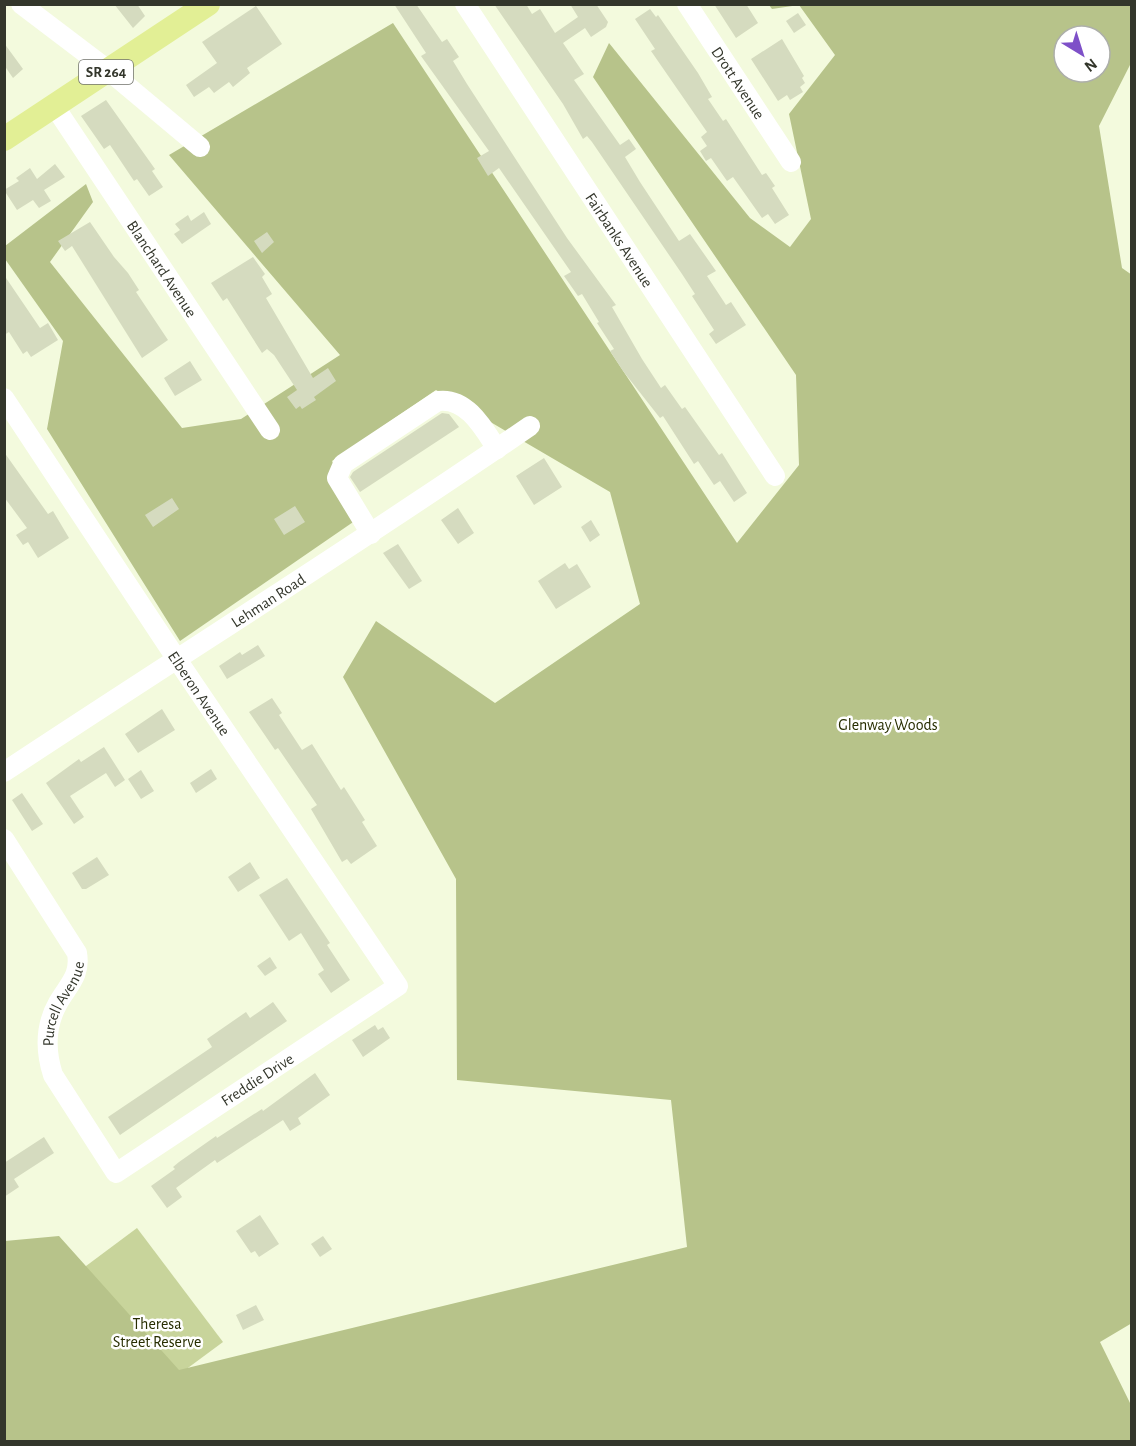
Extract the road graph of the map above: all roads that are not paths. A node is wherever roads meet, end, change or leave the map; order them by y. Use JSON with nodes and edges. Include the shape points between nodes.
{"nodes":[{"id":1,"x":21,"y":4,"type":"edge"},
{"id":2,"x":465,"y":4,"type":"edge"},
{"id":3,"x":687,"y":4,"type":"edge"},
{"id":4,"x":207,"y":5,"type":"edge"},
{"id":5,"x":108,"y":70,"type":"junction"},
{"id":6,"x":55,"y":106,"type":"junction"},
{"id":7,"x":4,"y":139,"type":"edge"},
{"id":8,"x":200,"y":147,"type":"dead end"},
{"id":9,"x":791,"y":162,"type":"dead end"},
{"id":10,"x":4,"y":398,"type":"edge"},
{"id":11,"x":530,"y":426,"type":"dead end"},
{"id":12,"x":270,"y":430,"type":"dead end"},
{"id":13,"x":497,"y":449,"type":"junction"},
{"id":14,"x":775,"y":476,"type":"dead end"},
{"id":15,"x":371,"y":534,"type":"junction"},
{"id":16,"x":176,"y":658,"type":"junction"},
{"id":17,"x":4,"y":772,"type":"edge"},
{"id":18,"x":4,"y":839,"type":"edge"},
{"id":19,"x":398,"y":986,"type":"joint"},
{"id":20,"x":116,"y":1173,"type":"joint"}],
"edges":[{"from":1,"to":5,"type":"street"},
{"from":2,"to":14,"type":"street","name":"Fairbanks Avenue"},
{"from":3,"to":9,"type":"street","name":"Drott Avenue"},
{"from":4,"to":5,"type":"main road","number":"SR 264"},
{"from":5,"to":6,"type":"main road","number":"SR 264"},
{"from":5,"to":8,"type":"street"},
{"from":6,"to":7,"type":"main road","number":"SR 264"},
{"from":6,"to":12,"type":"street","name":"Blanchard Avenue"},
{"from":10,"to":16,"type":"street","name":"Elberon Avenue"},
{"from":11,"to":13,"type":"street","name":"Lehman Road"},
{"from":13,"to":15,"type":"street","name":"Lehman Road"},
{"from":13,"to":15,"type":"street","via":[[475,417],[446,400],[438,401],[343,464],[337,478]]},
{"from":15,"to":16,"type":"street","name":"Lehman Road"},
{"from":16,"to":17,"type":"street","name":"Lehman Road"},
{"from":16,"to":19,"type":"street","name":"Elberon Avenue"},
{"from":18,"to":20,"type":"street","name":"Purcell Avenue","via":[[77,953],[77,972],[52,1015],[49,1060],[53,1075]]},
{"from":19,"to":20,"type":"street","name":"Freddie Drive"}]}
